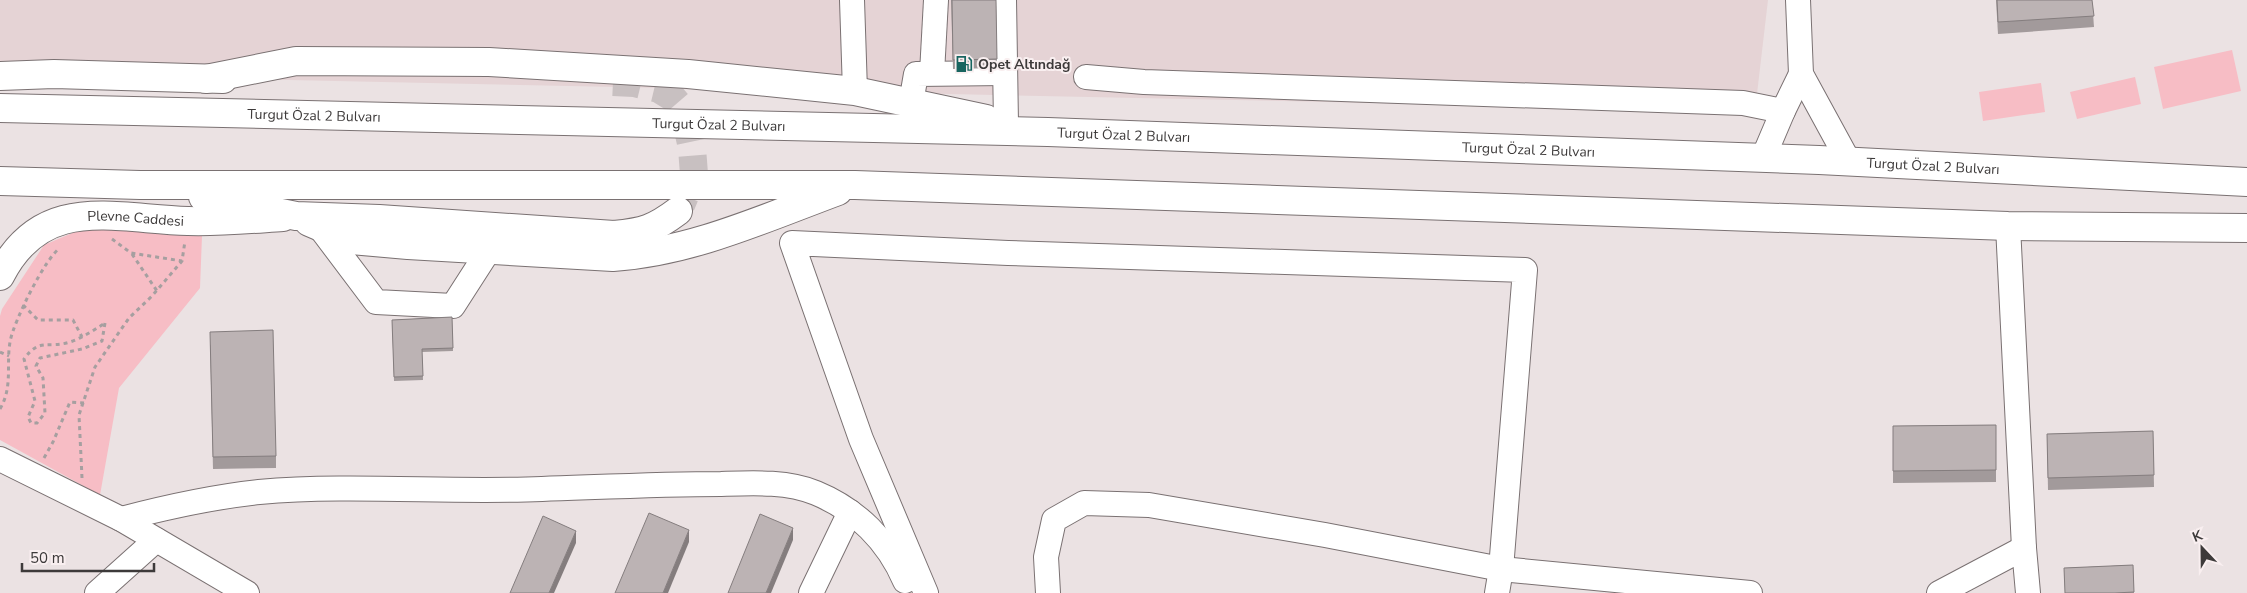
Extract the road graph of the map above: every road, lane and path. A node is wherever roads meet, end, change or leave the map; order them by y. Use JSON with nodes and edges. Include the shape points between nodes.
{"nodes":[{"id":1,"x":852,"y":0,"type":"edge"},
{"id":2,"x":936,"y":0,"type":"edge"},
{"id":3,"x":1004,"y":0,"type":"edge"},
{"id":4,"x":1798,"y":0,"type":"edge"},
{"id":5,"x":932,"y":73,"type":"junction"},
{"id":6,"x":1005,"y":73,"type":"junction"},
{"id":7,"x":1801,"y":74,"type":"junction"},
{"id":8,"x":0,"y":76,"type":"edge"},
{"id":9,"x":1086,"y":77,"type":"dead end"},
{"id":10,"x":206,"y":79,"type":"junction"},
{"id":11,"x":613,"y":82,"type":"tunnel mouth"},
{"id":12,"x":855,"y":90,"type":"junction"},
{"id":13,"x":911,"y":102,"type":"junction"},
{"id":14,"x":0,"y":108,"type":"edge"},
{"id":15,"x":1783,"y":111,"type":"junction"},
{"id":16,"x":1006,"y":123,"type":"junction"},
{"id":17,"x":1048,"y":132,"type":"junction"},
{"id":18,"x":1763,"y":158,"type":"junction"},
{"id":19,"x":1849,"y":162,"type":"junction"},
{"id":20,"x":0,"y":181,"type":"edge"},
{"id":21,"x":2247,"y":182,"type":"edge"},
{"id":22,"x":140,"y":185,"type":"junction"},
{"id":23,"x":855,"y":185,"type":"junction"},
{"id":24,"x":0,"y":190,"type":"edge"},
{"id":25,"x":678,"y":211,"type":"tunnel mouth"},
{"id":26,"x":296,"y":216,"type":"junction"},
{"id":27,"x":188,"y":221,"type":"junction"},
{"id":28,"x":2008,"y":226,"type":"junction"},
{"id":29,"x":2247,"y":228,"type":"edge"},
{"id":30,"x":321,"y":229,"type":"junction"},
{"id":31,"x":108,"y":236,"type":"dead end"},
{"id":32,"x":62,"y":246,"type":"dead end"},
{"id":33,"x":489,"y":250,"type":"junction"},
{"id":34,"x":131,"y":253,"type":"junction"},
{"id":35,"x":182,"y":261,"type":"junction"},
{"id":36,"x":0,"y":276,"type":"edge"},
{"id":37,"x":157,"y":291,"type":"junction"},
{"id":38,"x":23,"y":305,"type":"junction"},
{"id":39,"x":82,"y":337,"type":"junction"},
{"id":40,"x":0,"y":352,"type":"edge"},
{"id":41,"x":9,"y":356,"type":"junction"},
{"id":42,"x":84,"y":403,"type":"junction"},
{"id":43,"x":0,"y":409,"type":"edge"},
{"id":44,"x":0,"y":459,"type":"edge"},
{"id":45,"x":33,"y":476,"type":"junction"},
{"id":46,"x":83,"y":500,"type":"junction"},
{"id":47,"x":850,"y":512,"type":"junction"},
{"id":48,"x":121,"y":519,"type":"junction"},
{"id":49,"x":156,"y":540,"type":"junction"},
{"id":50,"x":2024,"y":548,"type":"junction"},
{"id":51,"x":1501,"y":569,"type":"junction"},
{"id":52,"x":97,"y":593,"type":"edge"},
{"id":53,"x":247,"y":593,"type":"edge"},
{"id":54,"x":811,"y":593,"type":"edge"},
{"id":55,"x":910,"y":593,"type":"edge"},
{"id":56,"x":926,"y":593,"type":"edge"},
{"id":57,"x":1048,"y":593,"type":"edge"},
{"id":58,"x":1497,"y":593,"type":"edge"},
{"id":59,"x":1750,"y":593,"type":"edge"},
{"id":60,"x":1939,"y":593,"type":"edge"},
{"id":61,"x":2028,"y":593,"type":"edge"}],
"edges":[{"from":1,"to":12,"type":"street"},
{"from":2,"to":5,"type":"street"},
{"from":3,"to":6,"type":"street"},
{"from":4,"to":7,"type":"street"},
{"from":5,"to":6,"type":"street"},
{"from":5,"to":13,"type":"street","via":[[916,74]]},
{"from":6,"to":16,"type":"street"},
{"from":7,"to":15,"type":"street"},
{"from":7,"to":19,"type":"street"},
{"from":8,"to":10,"type":"main road","via":[[54,74]]},
{"from":9,"to":15,"type":"street","via":[[1144,82],[1742,103]]},
{"from":10,"to":11,"type":"main road"},
{"from":10,"to":12,"type":"main road","via":[[296,61],[488,62],[688,74]]},
{"from":12,"to":13,"type":"main road"},
{"from":13,"to":16,"type":"main road"},
{"from":14,"to":17,"type":"main road","name":"Turgut Özal 2 Bulvarı"},
{"from":15,"to":18,"type":"street"},
{"from":16,"to":17,"type":"main road"},
{"from":17,"to":18,"type":"main road","name":"Turgut Özal 2 Bulvarı"},
{"from":18,"to":19,"type":"main road","name":"Turgut Özal 2 Bulvarı"},
{"from":19,"to":21,"type":"main road","name":"Turgut Özal 2 Bulvarı"},
{"from":20,"to":22,"type":"main road"},
{"from":22,"to":23,"type":"main road"},
{"from":22,"to":24,"type":"main road"},
{"from":22,"to":26,"type":"main road"},
{"from":23,"to":28,"type":"main road"},
{"from":23,"to":33,"type":"main road","via":[[753,223],[646,255],[590,257]]},
{"from":25,"to":26,"type":"main road","via":[[658,225],[614,235]]},
{"from":26,"to":27,"type":"main road","name":"Plevne Caddesi"},
{"from":26,"to":30,"type":"main road"},
{"from":27,"to":35,"type":"path"},
{"from":27,"to":36,"type":"main road","name":"Plevne Caddesi","via":[[100,215],[53,222],[20,245]]},
{"from":28,"to":29,"type":"main road"},
{"from":28,"to":50,"type":"street"},
{"from":30,"to":33,"type":"main road","via":[[351,240]]},
{"from":30,"to":33,"type":"street","via":[[376,302],[453,306]]},
{"from":31,"to":34,"type":"path"},
{"from":32,"to":38,"type":"path","via":[[56,250]]},
{"from":34,"to":35,"type":"path"},
{"from":34,"to":37,"type":"path"},
{"from":35,"to":37,"type":"path"},
{"from":37,"to":42,"type":"path","via":[[129,318],[95,367]]},
{"from":38,"to":39,"type":"path","via":[[38,320],[73,320]]},
{"from":38,"to":41,"type":"path","via":[[13,327]]},
{"from":39,"to":39,"type":"path","via":[[68,343],[36,345],[24,359],[35,401],[28,417],[32,423],[37,423],[46,412],[43,378],[36,366],[40,358],[102,341],[105,323]]},
{"from":40,"to":41,"type":"path"},
{"from":41,"to":43,"type":"path","via":[[10,382]]},
{"from":42,"to":45,"type":"path","via":[[70,402],[54,442]]},
{"from":42,"to":46,"type":"path","via":[[79,415]]},
{"from":44,"to":45,"type":"street"},
{"from":45,"to":46,"type":"street"},
{"from":46,"to":48,"type":"street"},
{"from":47,"to":48,"type":"street","via":[[816,493],[758,483],[541,490],[261,492],[216,498]]},
{"from":47,"to":54,"type":"street"},
{"from":47,"to":55,"type":"street","via":[[871,528],[888,548]]},
{"from":48,"to":49,"type":"street"},
{"from":49,"to":52,"type":"street"},
{"from":49,"to":53,"type":"street"},
{"from":50,"to":60,"type":"street"},
{"from":50,"to":61,"type":"street"},
{"from":51,"to":56,"type":"street","via":[[1525,270],[1018,254],[792,243],[861,439]]},
{"from":51,"to":57,"type":"street","via":[[1149,504],[1084,503],[1054,520],[1046,557]]},
{"from":51,"to":58,"type":"street"},
{"from":51,"to":59,"type":"street"}]}
